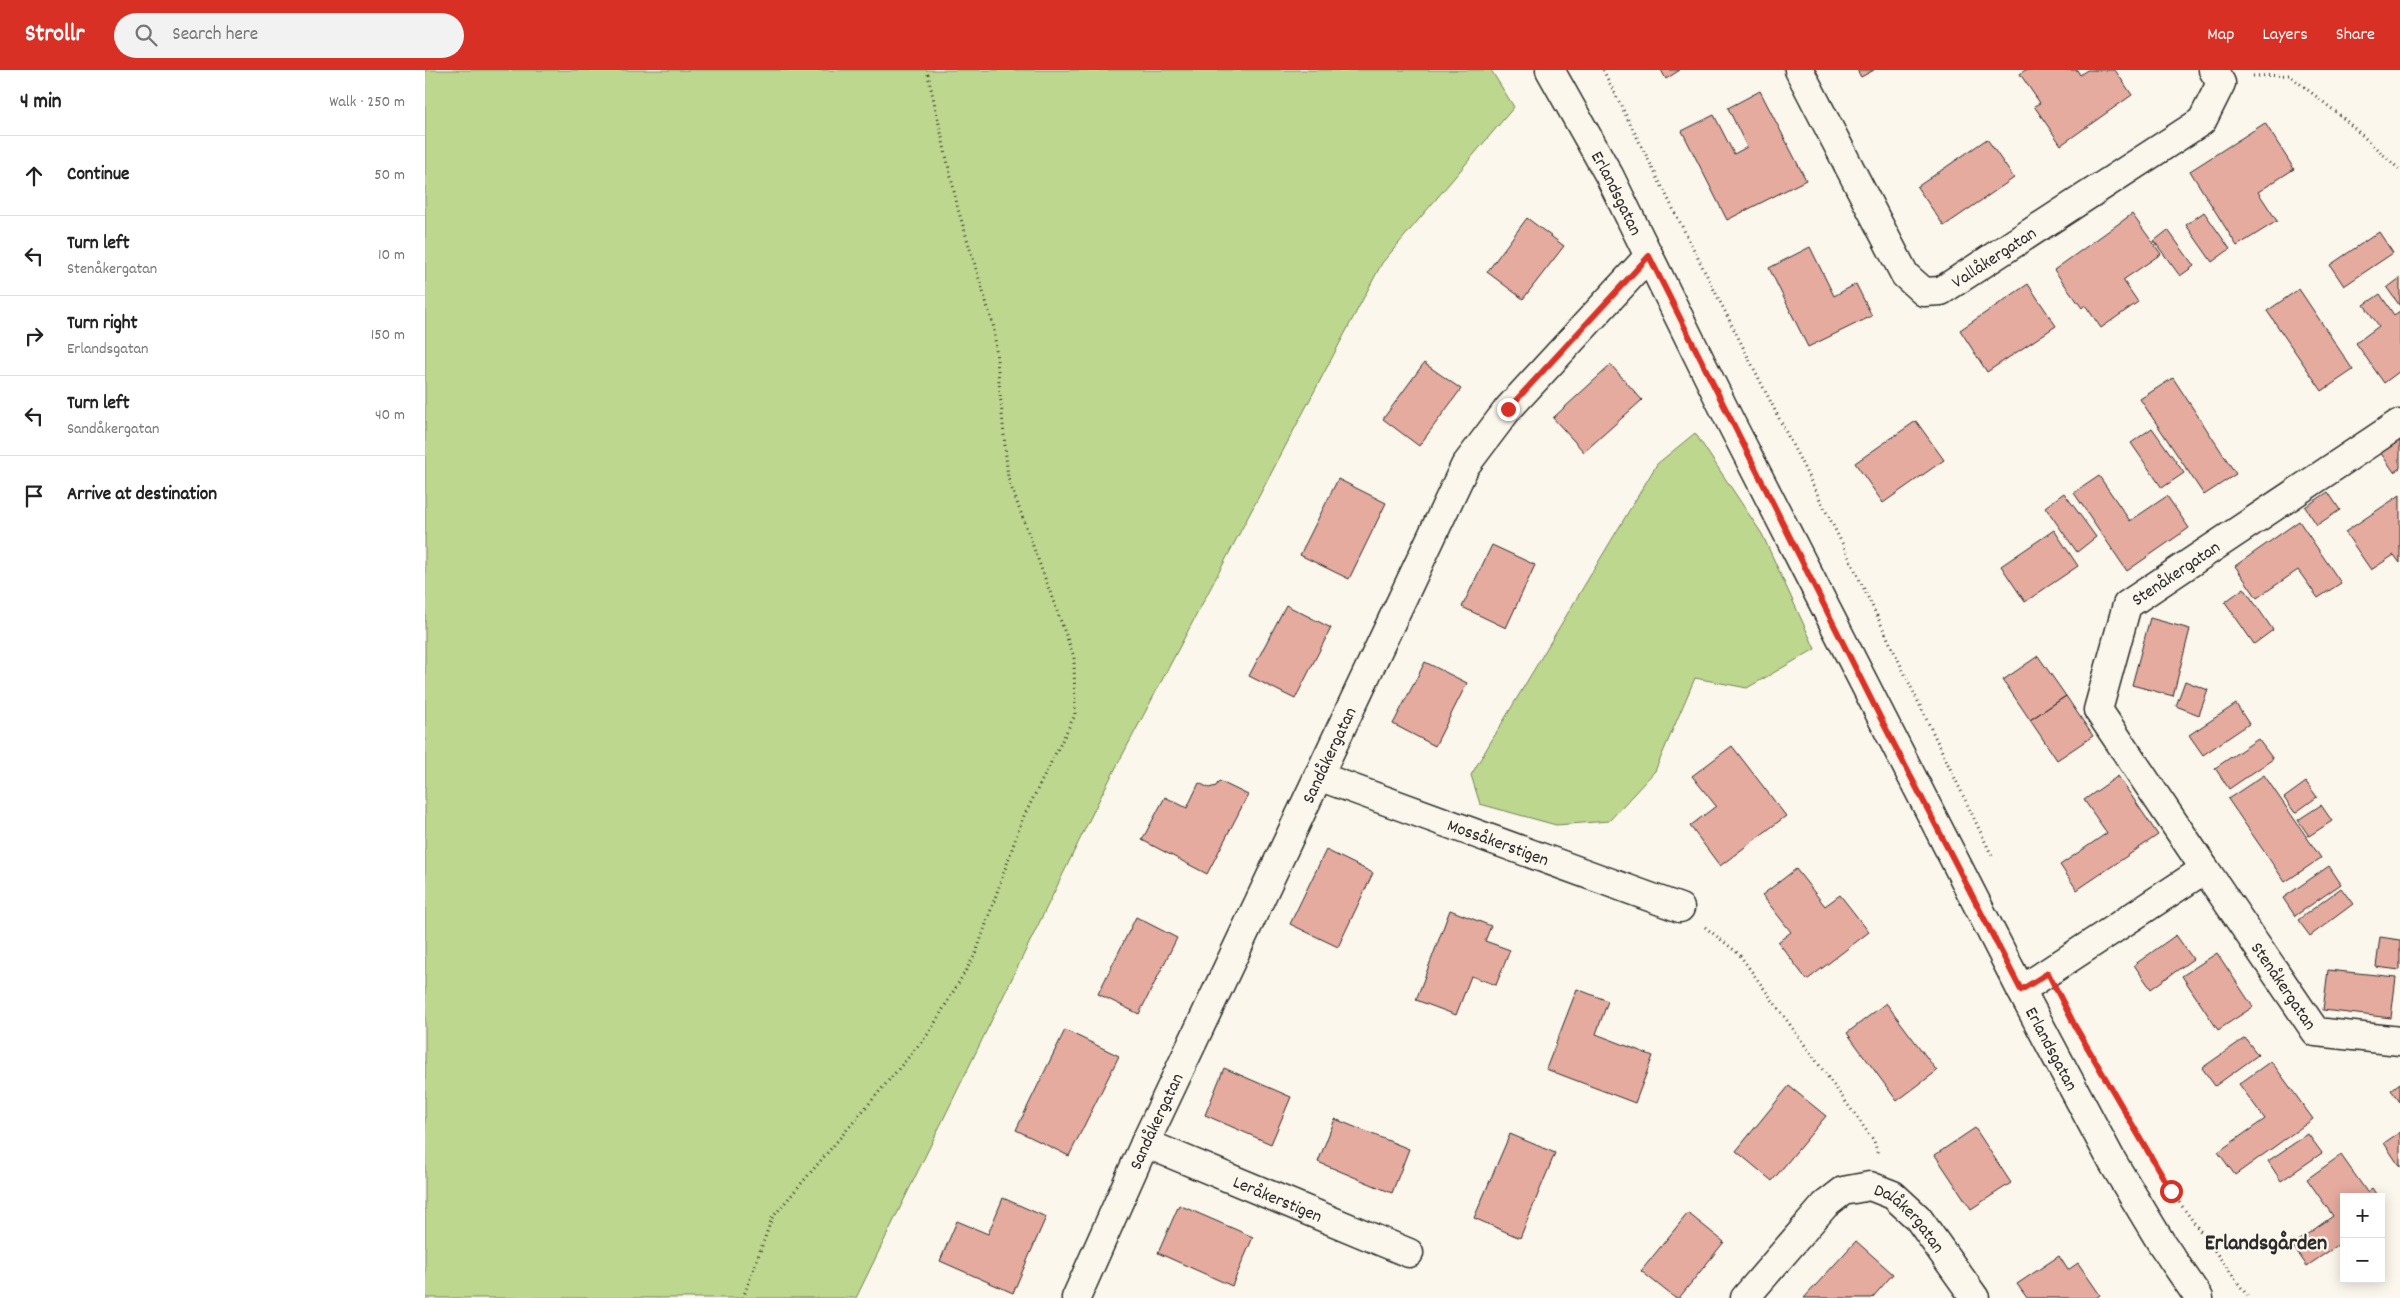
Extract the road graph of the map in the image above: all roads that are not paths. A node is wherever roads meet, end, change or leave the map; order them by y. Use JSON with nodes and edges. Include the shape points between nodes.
{"nodes":[{"id":1,"x":1549,"y":70,"type":"edge"},
{"id":2,"x":1799,"y":70,"type":"edge"},
{"id":3,"x":2217,"y":76,"type":"edge"},
{"id":4,"x":1649,"y":256,"type":"junction"},
{"id":5,"x":2398,"y":424,"type":"dead end"},
{"id":6,"x":1318,"y":776,"type":"junction"},
{"id":7,"x":2205,"y":870,"type":"junction"},
{"id":8,"x":1680,"y":908,"type":"road end"},
{"id":9,"x":2021,"y":990,"type":"junction"},
{"id":10,"x":2400,"y":1041,"type":"edge"},
{"id":11,"x":1145,"y":1144,"type":"junction"},
{"id":12,"x":1409,"y":1253,"type":"dead end"},
{"id":13,"x":1076,"y":1298,"type":"edge"},
{"id":14,"x":1745,"y":1298,"type":"edge"},
{"id":15,"x":1975,"y":1298,"type":"edge"},
{"id":16,"x":2199,"y":1298,"type":"edge"}],
"edges":[{"from":1,"to":4,"type":"street","name":"Erlandsgatan","via":[[1609,175]]},
{"from":2,"to":3,"type":"street","name":"Vallåkergatan","via":[[1905,275],[1924,292],[1941,291],[2202,120]]},
{"from":4,"to":6,"type":"street","name":"Sandåkergatan","via":[[1508,409],[1465,466]]},
{"from":4,"to":9,"type":"street","name":"Erlandsgatan","via":[[1871,700]]},
{"from":5,"to":7,"type":"street","name":"Stenåkergatan","via":[[2127,605],[2098,710]]},
{"from":6,"to":8,"type":"street","name":"Mossåkerstigen"},
{"from":6,"to":11,"type":"street","name":"Sandåkergatan"},
{"from":7,"to":9,"type":"street"},
{"from":7,"to":10,"type":"street","name":"Stenåkergatan","via":[[2316,1032]]},
{"from":9,"to":16,"type":"street","name":"Erlandsgatan","via":[[2112,1161]]},
{"from":11,"to":12,"type":"street","name":"Leråkerstigen"},
{"from":11,"to":13,"type":"street","name":"Sandåkergatan"},
{"from":14,"to":15,"type":"street","name":"Dalåkergatan","via":[[1825,1205],[1843,1191],[1870,1186],[1893,1196],[1918,1218]]}]}
